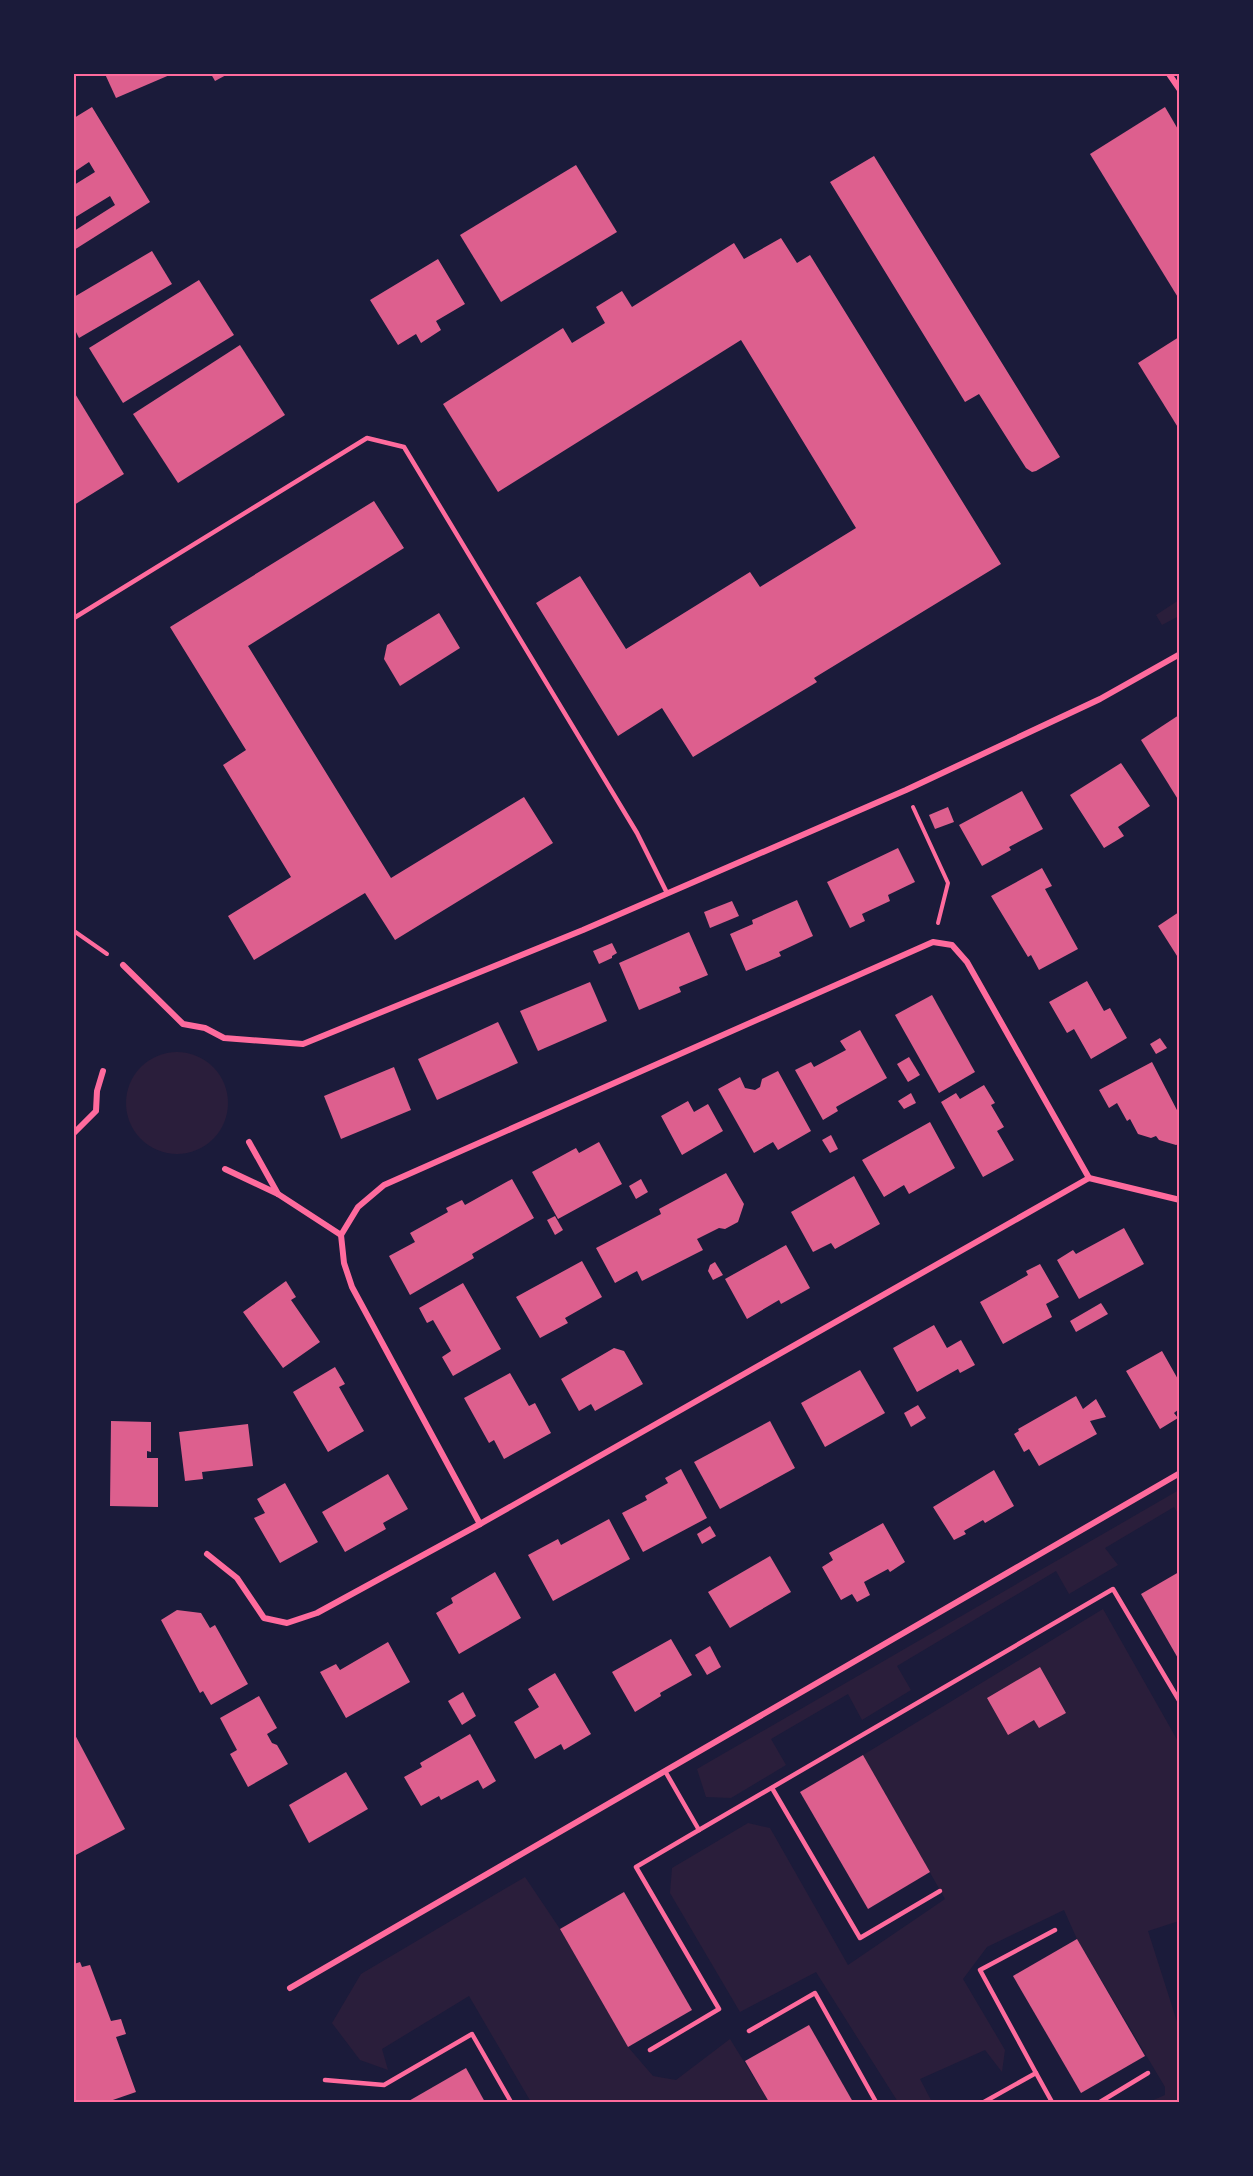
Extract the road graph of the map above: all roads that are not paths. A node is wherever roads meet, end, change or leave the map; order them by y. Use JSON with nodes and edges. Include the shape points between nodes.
{"nodes":[{"id":1,"x":1169,"y":74,"type":"edge"},
{"id":2,"x":1179,"y":90,"type":"edge"},
{"id":3,"x":74,"y":618,"type":"edge"},
{"id":4,"x":1179,"y":654,"type":"edge"},
{"id":5,"x":667,"y":893,"type":"junction"},
{"id":6,"x":123,"y":965,"type":"road end"},
{"id":7,"x":103,"y":1071,"type":"dead end"},
{"id":8,"x":74,"y":1133,"type":"edge"},
{"id":9,"x":249,"y":1142,"type":"dead end"},
{"id":10,"x":225,"y":1168,"type":"dead end"},
{"id":11,"x":1089,"y":1178,"type":"junction"},
{"id":12,"x":278,"y":1194,"type":"junction"},
{"id":13,"x":1179,"y":1200,"type":"edge"},
{"id":14,"x":341,"y":1235,"type":"junction"},
{"id":15,"x":1179,"y":1473,"type":"edge"},
{"id":16,"x":480,"y":1524,"type":"junction"},
{"id":17,"x":207,"y":1554,"type":"dead end"},
{"id":18,"x":1179,"y":1702,"type":"edge"},
{"id":19,"x":665,"y":1771,"type":"junction"},
{"id":20,"x":772,"y":1788,"type":"junction"},
{"id":21,"x":699,"y":1830,"type":"junction"},
{"id":22,"x":940,"y":1891,"type":"dead end"},
{"id":23,"x":1055,"y":1930,"type":"dead end"},
{"id":24,"x":290,"y":1988,"type":"dead end"},
{"id":25,"x":749,"y":2031,"type":"dead end"},
{"id":26,"x":650,"y":2050,"type":"dead end"},
{"id":27,"x":1036,"y":2073,"type":"junction"},
{"id":28,"x":1148,"y":2073,"type":"dead end"},
{"id":29,"x":325,"y":2080,"type":"dead end"},
{"id":30,"x":511,"y":2103,"type":"edge"},
{"id":31,"x":876,"y":2103,"type":"edge"},
{"id":32,"x":984,"y":2103,"type":"edge"},
{"id":33,"x":1052,"y":2103,"type":"edge"},
{"id":34,"x":1100,"y":2103,"type":"edge"}],
"edges":[{"from":1,"to":2,"type":"street"},
{"from":3,"to":5,"type":"lane","via":[[367,438],[404,447],[637,833]]},
{"from":4,"to":5,"type":"street","via":[[1100,699],[906,790]]},
{"from":5,"to":6,"type":"street","via":[[303,1044],[224,1038],[183,1023]]},
{"from":7,"to":8,"type":"street","via":[[96,1111]]},
{"from":9,"to":12,"type":"street"},
{"from":10,"to":12,"type":"street"},
{"from":11,"to":13,"type":"street"},
{"from":11,"to":14,"type":"street","via":[[967,962],[952,945],[933,942],[384,1185],[358,1207]]},
{"from":11,"to":16,"type":"street"},
{"from":12,"to":14,"type":"street"},
{"from":14,"to":16,"type":"street","via":[[352,1287]]},
{"from":15,"to":19,"type":"street"},
{"from":16,"to":17,"type":"street","via":[[317,1613],[287,1623],[264,1618],[237,1578]]},
{"from":18,"to":20,"type":"lane","via":[[1113,1589]]},
{"from":19,"to":21,"type":"lane"},
{"from":19,"to":24,"type":"street"},
{"from":20,"to":21,"type":"lane"},
{"from":20,"to":22,"type":"lane","via":[[860,1938]]},
{"from":21,"to":26,"type":"lane","via":[[636,1867],[719,2009]]},
{"from":23,"to":27,"type":"lane","via":[[980,1970]]},
{"from":25,"to":31,"type":"lane","via":[[815,1994]]},
{"from":27,"to":32,"type":"lane"},
{"from":27,"to":33,"type":"lane"},
{"from":28,"to":34,"type":"lane"},
{"from":29,"to":30,"type":"lane","via":[[384,2085],[472,2034]]}]}
